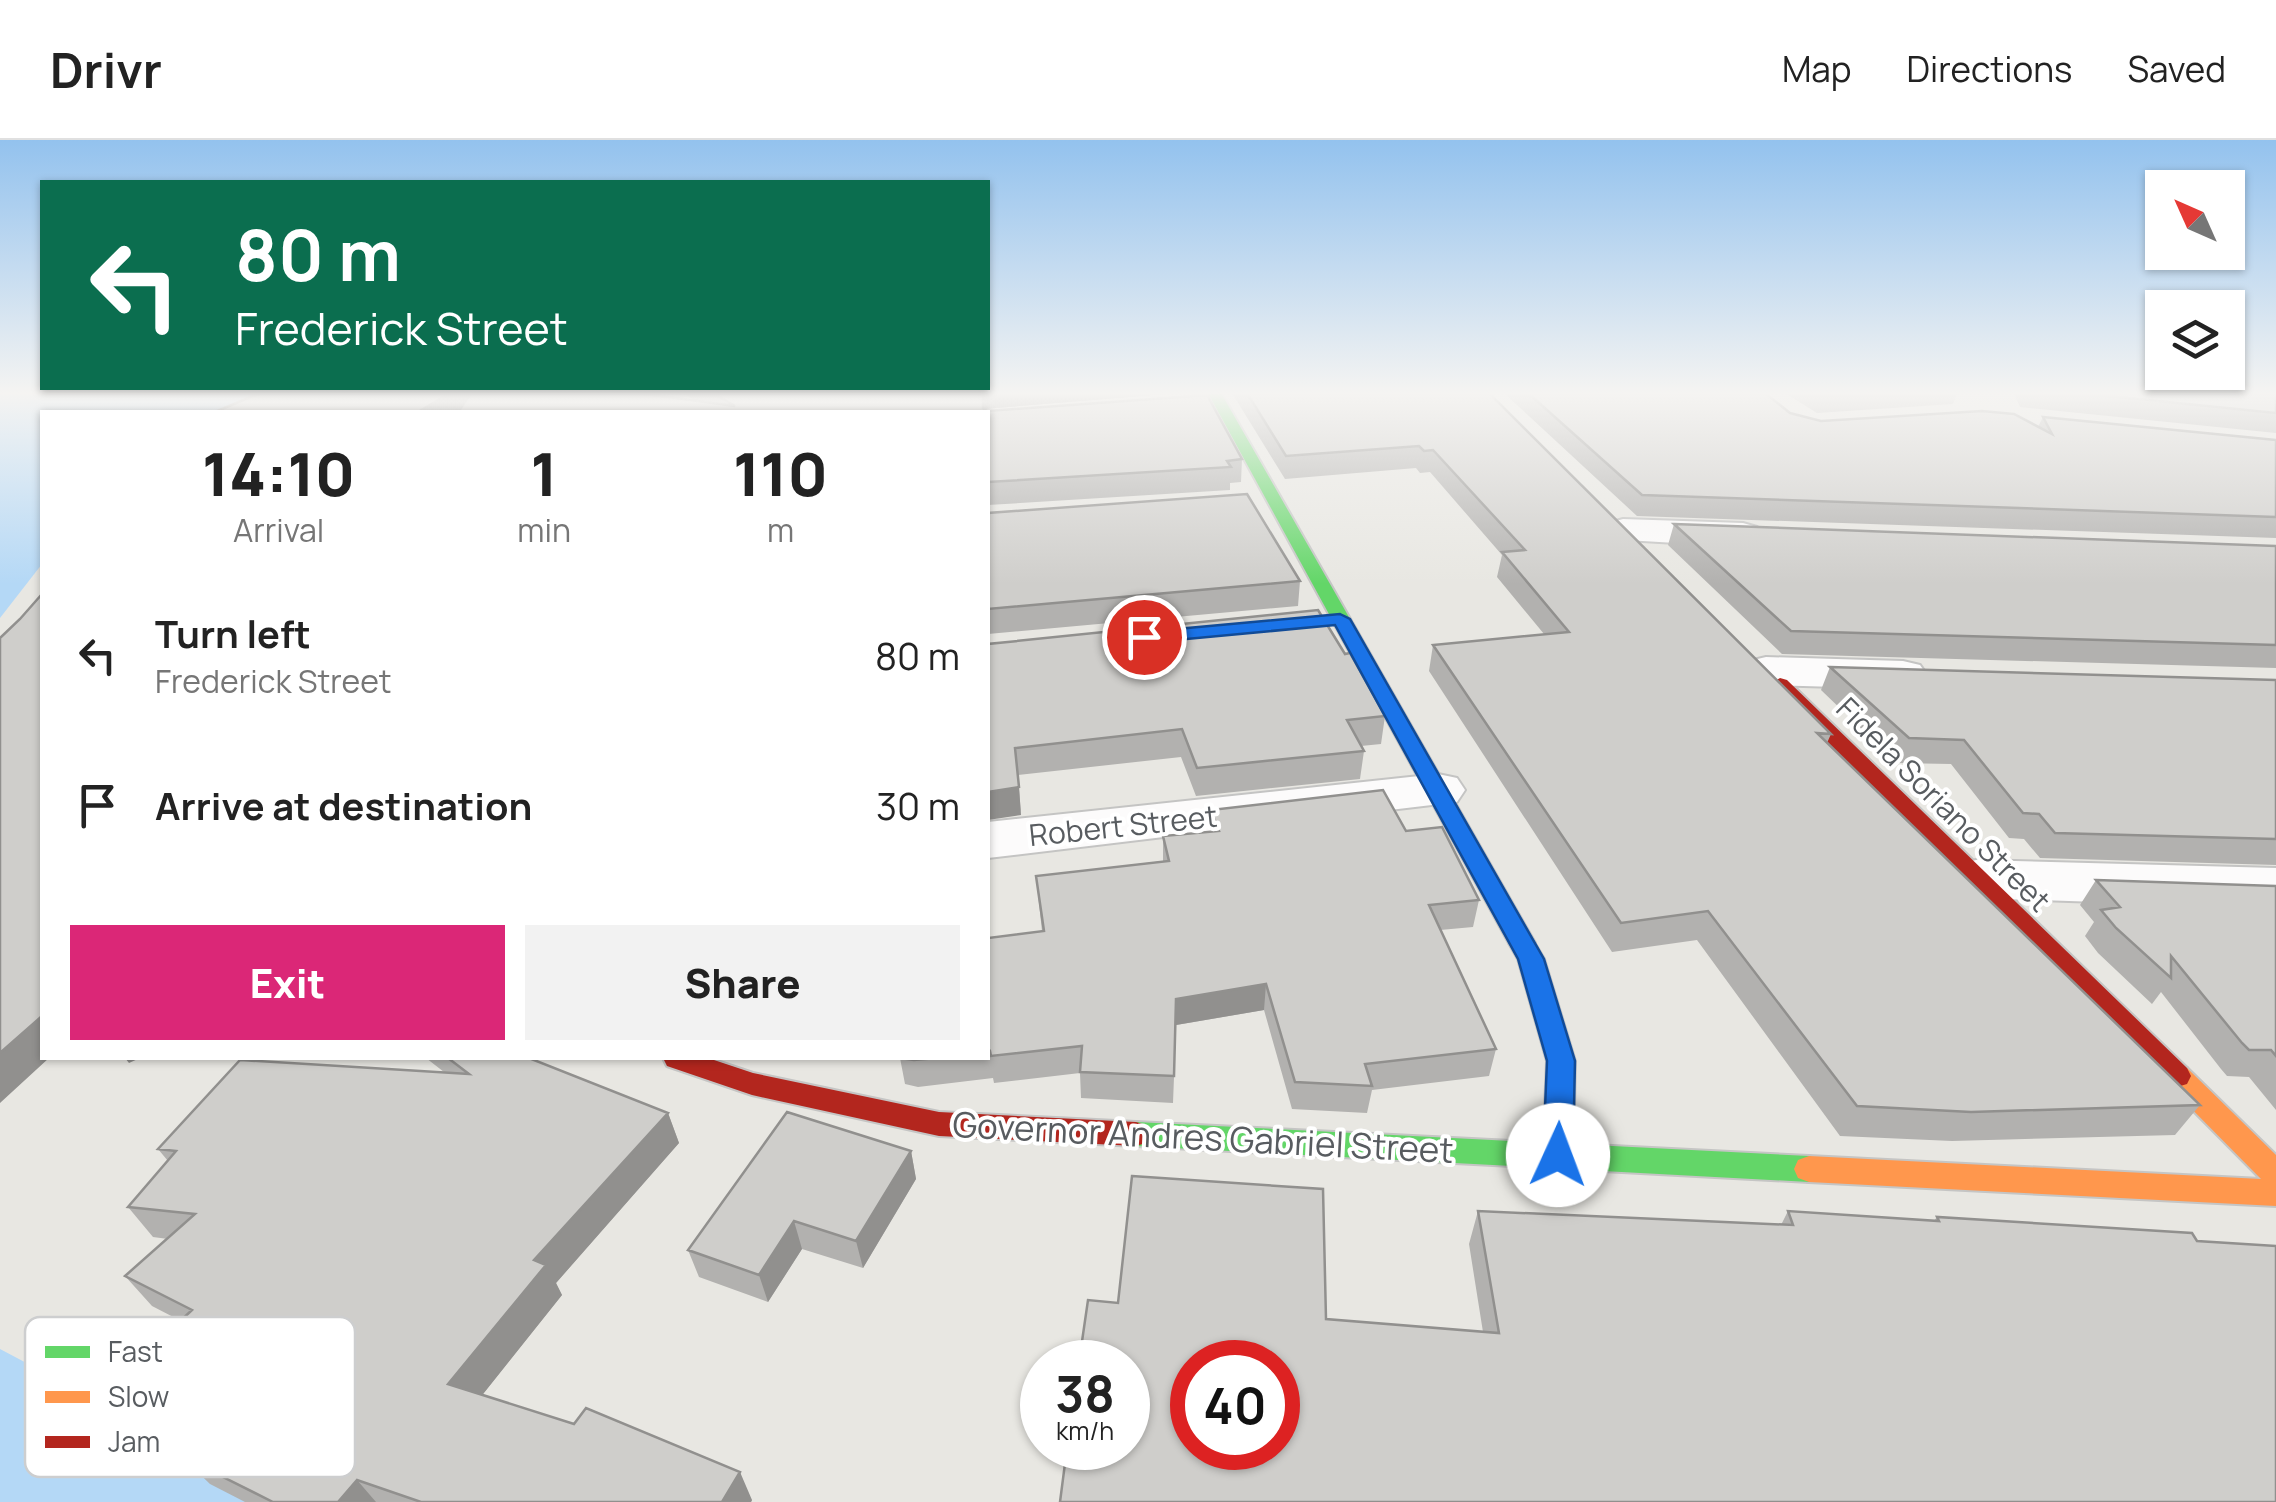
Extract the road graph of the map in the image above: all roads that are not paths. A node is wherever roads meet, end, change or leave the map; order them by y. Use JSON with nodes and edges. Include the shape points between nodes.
{"nodes":[{"id":1,"x":1251,"y":457,"type":"edge"},
{"id":2,"x":1278,"y":502,"type":"junction"},
{"id":3,"x":1239,"y":504,"type":"edge"},
{"id":4,"x":1616,"y":524,"type":"joint"},
{"id":5,"x":1782,"y":536,"type":"edge"},
{"id":6,"x":1652,"y":559,"type":"edge"},
{"id":7,"x":1759,"y":664,"type":"joint"},
{"id":8,"x":1942,"y":676,"type":"edge"},
{"id":9,"x":1438,"y":790,"type":"junction"},
{"id":10,"x":990,"y":840,"type":"edge"},
{"id":11,"x":1976,"y":878,"type":"junction"},
{"id":12,"x":2276,"y":888,"type":"edge"},
{"id":13,"x":684,"y":1060,"type":"edge"},
{"id":14,"x":1558,"y":1155,"type":"junction"},
{"id":15,"x":2276,"y":1174,"type":"edge"},
{"id":16,"x":2276,"y":1194,"type":"edge"}],
"edges":[{"from":1,"to":2,"type":"street"},
{"from":2,"to":3,"type":"street"},
{"from":2,"to":9,"type":"street","via":[[1321,621]]},
{"from":4,"to":5,"type":"street"},
{"from":4,"to":6,"type":"street"},
{"from":7,"to":8,"type":"street"},
{"from":7,"to":11,"type":"street","name":"Fidela Soriano Street"},
{"from":9,"to":10,"type":"street","name":"Robert Street"},
{"from":9,"to":14,"type":"street","via":[[1531,959],[1561,1061]]},
{"from":11,"to":12,"type":"street"},
{"from":11,"to":15,"type":"street","name":"Fidela Soriano Street"},
{"from":13,"to":14,"type":"street","name":"Governor Andres Gabriel Street","via":[[752,1084],[939,1124]]},
{"from":14,"to":16,"type":"street","name":"Governor Andres Gabriel Street"}]}
